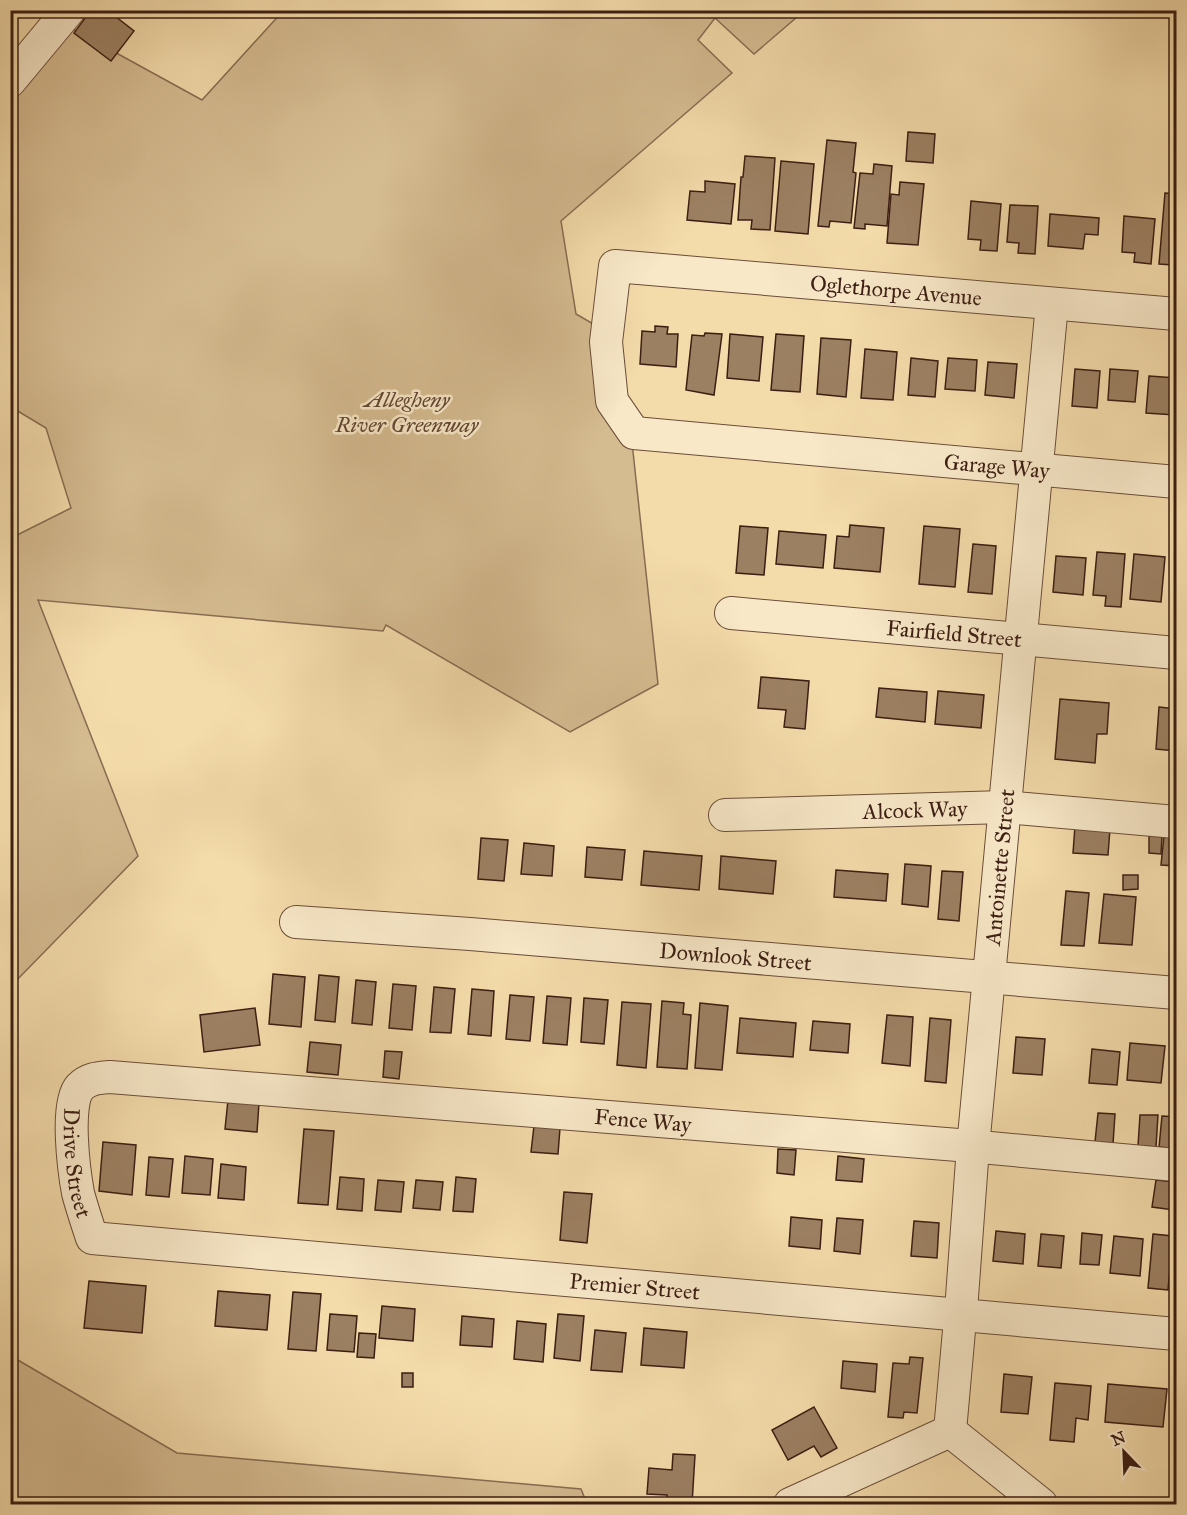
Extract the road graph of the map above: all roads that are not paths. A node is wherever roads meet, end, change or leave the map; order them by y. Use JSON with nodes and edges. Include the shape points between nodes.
{"nodes":[{"id":1,"x":69,"y":10,"type":"edge"},
{"id":2,"x":10,"y":81,"type":"edge"},
{"id":3,"x":615,"y":266,"type":"joint"},
{"id":4,"x":1052,"y":304,"type":"junction"},
{"id":5,"x":1176,"y":314,"type":"edge"},
{"id":6,"x":1036,"y":469,"type":"junction"},
{"id":7,"x":1176,"y":482,"type":"edge"},
{"id":8,"x":731,"y":613,"type":"dead end"},
{"id":9,"x":1021,"y":639,"type":"junction"},
{"id":10,"x":1176,"y":653,"type":"edge"},
{"id":11,"x":1005,"y":807,"type":"junction"},
{"id":12,"x":725,"y":815,"type":"dead end"},
{"id":13,"x":1176,"y":822,"type":"edge"},
{"id":14,"x":296,"y":922,"type":"dead end"},
{"id":15,"x":989,"y":976,"type":"junction"},
{"id":16,"x":1176,"y":993,"type":"edge"},
{"id":17,"x":110,"y":1077,"type":"joint"},
{"id":18,"x":973,"y":1147,"type":"junction"},
{"id":19,"x":1176,"y":1165,"type":"edge"},
{"id":20,"x":92,"y":1238,"type":"joint"},
{"id":21,"x":961,"y":1315,"type":"junction"},
{"id":22,"x":1176,"y":1334,"type":"edge"},
{"id":23,"x":950,"y":1431,"type":"junction"},
{"id":24,"x":789,"y":1504,"type":"edge"},
{"id":25,"x":1041,"y":1504,"type":"edge"}],
"edges":[{"from":1,"to":2,"type":"street"},
{"from":3,"to":4,"type":"street","name":"Oglethorpe Avenue"},
{"from":3,"to":6,"type":"street","name":"Garage Way","via":[[606,342],[612,400],[634,433]]},
{"from":4,"to":5,"type":"street","name":"Oglethorpe Avenue"},
{"from":4,"to":6,"type":"street","name":"Antoinette Street"},
{"from":6,"to":7,"type":"street","name":"Garage Way"},
{"from":6,"to":9,"type":"street","name":"Antoinette Street"},
{"from":8,"to":9,"type":"street","name":"Fairfield Street"},
{"from":9,"to":10,"type":"street","name":"Fairfield Street"},
{"from":9,"to":11,"type":"street","name":"Antoinette Street"},
{"from":11,"to":12,"type":"street","name":"Alcock Way"},
{"from":11,"to":13,"type":"street","name":"Alcock Way"},
{"from":11,"to":15,"type":"street","name":"Antoinette Street"},
{"from":14,"to":15,"type":"street","name":"Downlook Street"},
{"from":15,"to":16,"type":"street","name":"Downlook Street"},
{"from":15,"to":18,"type":"street","name":"Antoinette Street"},
{"from":17,"to":18,"type":"street","name":"Fence Way"},
{"from":17,"to":20,"type":"street","name":"Drive Street","via":[[90,1079],[78,1088],[71,1117],[78,1192]]},
{"from":18,"to":19,"type":"street","name":"Fence Way"},
{"from":18,"to":21,"type":"street","name":"Antoinette Street"},
{"from":20,"to":21,"type":"street","name":"Premier Street"},
{"from":21,"to":22,"type":"street","name":"Premier Street"},
{"from":21,"to":23,"type":"street","name":"Antoinette Street"},
{"from":23,"to":24,"type":"street"},
{"from":23,"to":25,"type":"street"}]}
